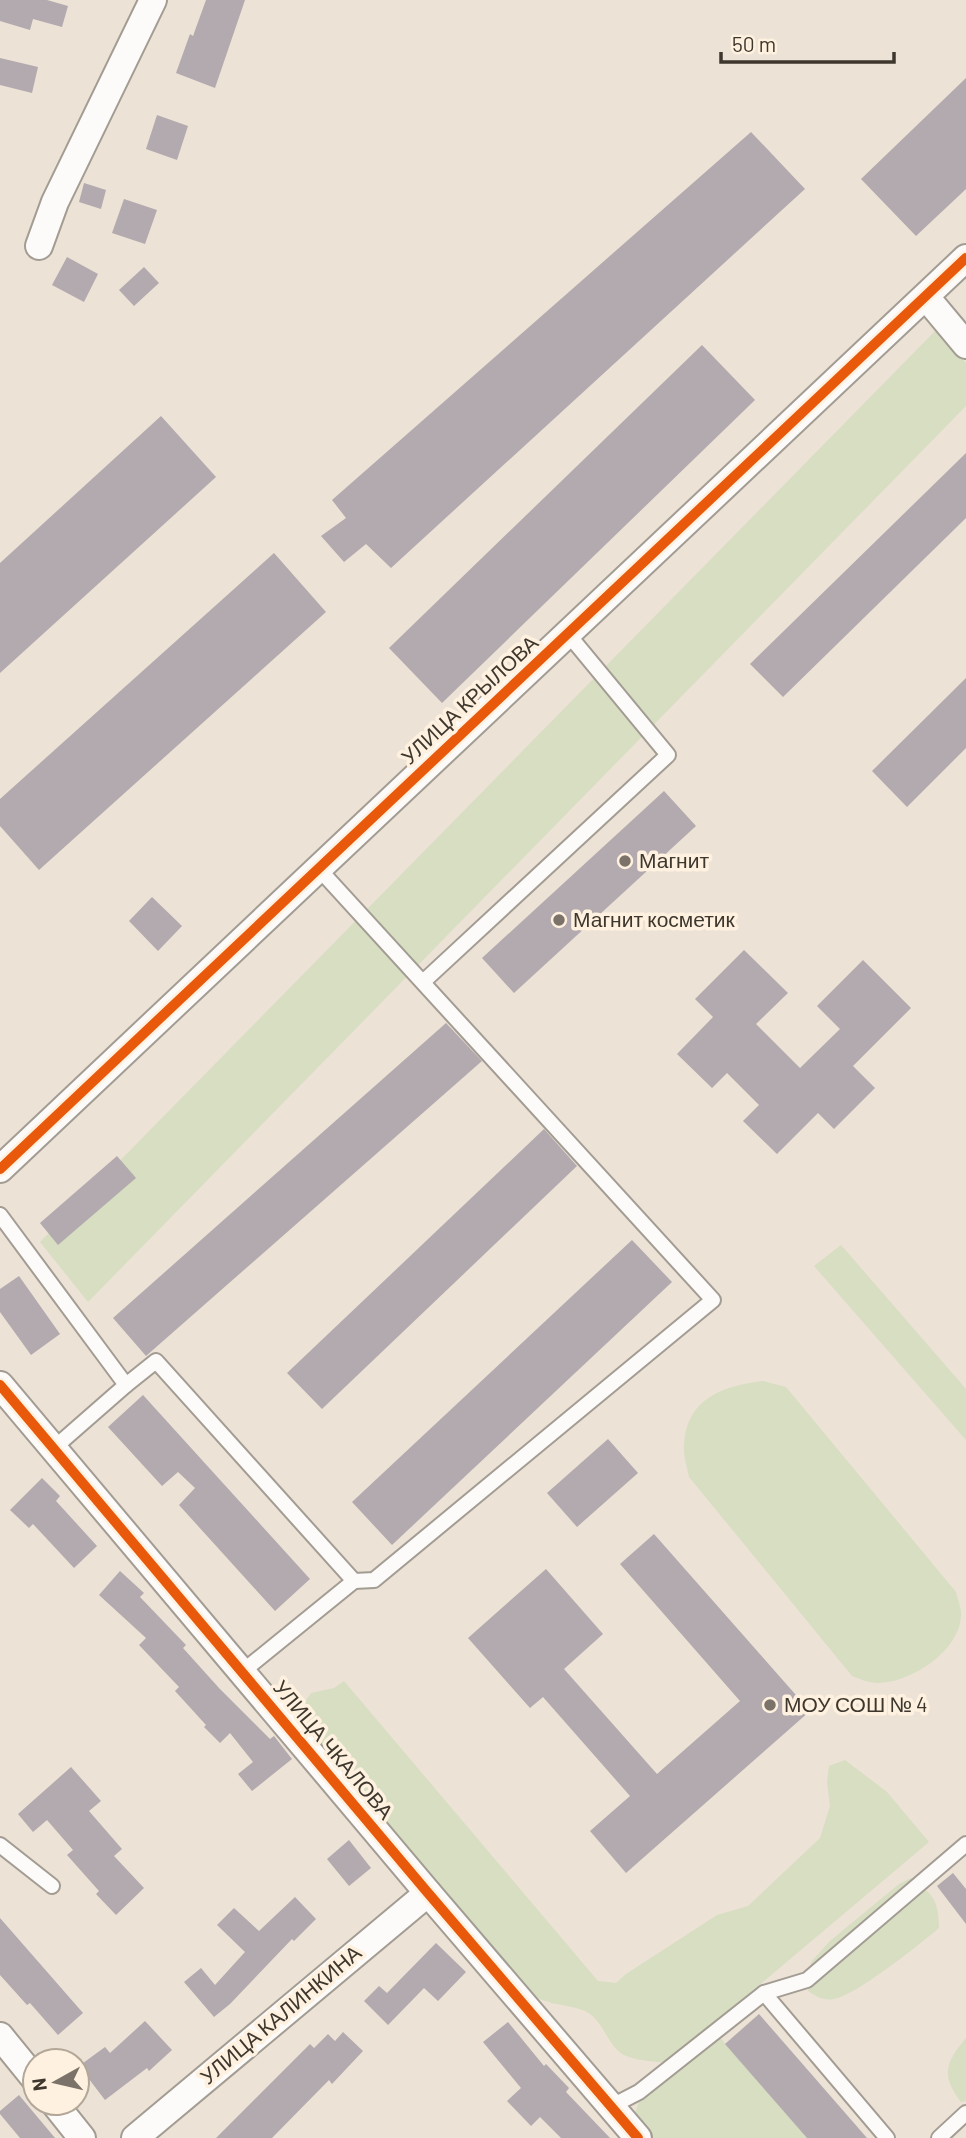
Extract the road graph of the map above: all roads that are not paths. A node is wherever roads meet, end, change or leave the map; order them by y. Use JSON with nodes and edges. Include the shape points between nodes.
{"nodes":[{"id":1,"x":153,"y":0,"type":"edge"},
{"id":2,"x":39,"y":246,"type":"dead end"},
{"id":3,"x":966,"y":258,"type":"edge"},
{"id":4,"x":926,"y":297,"type":"junction"},
{"id":5,"x":966,"y":345,"type":"edge"},
{"id":6,"x":568,"y":634,"type":"junction"},
{"id":7,"x":319,"y":869,"type":"junction"},
{"id":8,"x":423,"y":982,"type":"junction"},
{"id":9,"x":0,"y":1169,"type":"edge"},
{"id":10,"x":0,"y":1215,"type":"edge"},
{"id":11,"x":0,"y":1385,"type":"edge"},
{"id":12,"x":126,"y":1385,"type":"junction"},
{"id":13,"x":54,"y":1448,"type":"junction"},
{"id":14,"x":354,"y":1581,"type":"junction"},
{"id":15,"x":242,"y":1672,"type":"junction"},
{"id":16,"x":0,"y":1844,"type":"edge"},
{"id":17,"x":966,"y":1844,"type":"edge"},
{"id":18,"x":52,"y":1886,"type":"dead end"},
{"id":19,"x":428,"y":1893,"type":"junction"},
{"id":20,"x":764,"y":1993,"type":"junction"},
{"id":21,"x":0,"y":2036,"type":"edge"},
{"id":22,"x":21,"y":2062,"type":"edge"},
{"id":23,"x":610,"y":2107,"type":"junction"},
{"id":24,"x":966,"y":2113,"type":"edge"},
{"id":25,"x":65,"y":2117,"type":"edge"},
{"id":26,"x":82,"y":2138,"type":"edge"},
{"id":27,"x":135,"y":2138,"type":"edge"},
{"id":28,"x":638,"y":2138,"type":"edge"},
{"id":29,"x":887,"y":2138,"type":"edge"},
{"id":30,"x":939,"y":2138,"type":"edge"}],
"edges":[{"from":1,"to":2,"type":"street","via":[[55,202]]},
{"from":3,"to":4,"type":"street","name":"УЛИЦА КРЫЛОВА"},
{"from":4,"to":5,"type":"street"},
{"from":4,"to":6,"type":"street","name":"УЛИЦА КРЫЛОВА"},
{"from":6,"to":7,"type":"street","name":"УЛИЦА КРЫЛОВА"},
{"from":6,"to":8,"type":"lane","via":[[667,755]]},
{"from":7,"to":8,"type":"lane"},
{"from":7,"to":9,"type":"street","name":"УЛИЦА КРЫЛОВА"},
{"from":8,"to":14,"type":"lane","via":[[713,1300],[374,1580]]},
{"from":10,"to":12,"type":"lane"},
{"from":11,"to":13,"type":"street","name":"УЛИЦА ЧКАЛОВА"},
{"from":12,"to":13,"type":"lane"},
{"from":12,"to":14,"type":"lane","via":[[156,1361]]},
{"from":13,"to":15,"type":"street","name":"УЛИЦА ЧКАЛОВА"},
{"from":14,"to":15,"type":"lane"},
{"from":15,"to":19,"type":"street","name":"УЛИЦА ЧКАЛОВА"},
{"from":16,"to":18,"type":"lane"},
{"from":17,"to":20,"type":"lane","via":[[807,1980]]},
{"from":19,"to":23,"type":"street","name":"УЛИЦА ЧКАЛОВА"},
{"from":19,"to":27,"type":"street","name":"УЛИЦА КАЛИНКИНА"},
{"from":20,"to":23,"type":"lane","via":[[639,2092]]},
{"from":20,"to":29,"type":"lane"},
{"from":21,"to":22,"type":"street"},
{"from":23,"to":28,"type":"street","name":"УЛИЦА ЧКАЛОВА"},
{"from":24,"to":30,"type":"lane"},
{"from":25,"to":26,"type":"street"}]}
